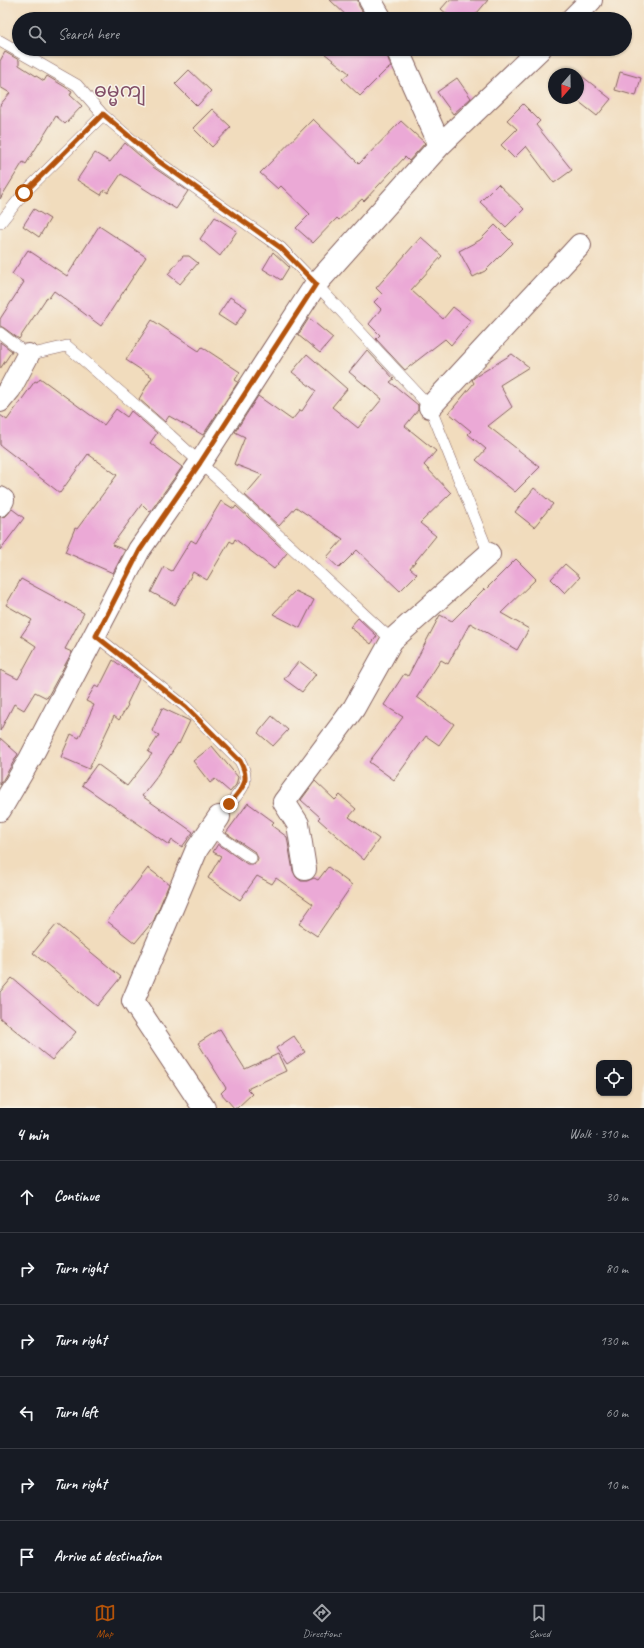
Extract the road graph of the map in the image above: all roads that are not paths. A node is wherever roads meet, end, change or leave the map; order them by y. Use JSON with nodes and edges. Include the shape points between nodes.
{"nodes":[{"id":1,"x":370,"y":0,"type":"edge"},
{"id":2,"x":591,"y":0,"type":"edge"},
{"id":3,"x":377,"y":12,"type":"edge"},
{"id":4,"x":579,"y":12,"type":"edge"},
{"id":5,"x":0,"y":41,"type":"edge"},
{"id":6,"x":12,"y":48,"type":"edge"},
{"id":7,"x":26,"y":56,"type":"edge"},
{"id":8,"x":400,"y":56,"type":"edge"},
{"id":9,"x":533,"y":56,"type":"edge"},
{"id":10,"x":103,"y":114,"type":"junction"},
{"id":11,"x":440,"y":145,"type":"junction"},
{"id":12,"x":0,"y":224,"type":"edge"},
{"id":13,"x":580,"y":245,"type":"dead end"},
{"id":14,"x":316,"y":284,"type":"junction"},
{"id":15,"x":0,"y":333,"type":"edge"},
{"id":16,"x":28,"y":355,"type":"junction"},
{"id":17,"x":0,"y":401,"type":"edge"},
{"id":18,"x":430,"y":407,"type":"junction"},
{"id":19,"x":200,"y":463,"type":"junction"},
{"id":20,"x":0,"y":498,"type":"edge"},
{"id":21,"x":0,"y":505,"type":"edge"},
{"id":22,"x":489,"y":554,"type":"joint"},
{"id":23,"x":96,"y":636,"type":"junction"},
{"id":24,"x":392,"y":640,"type":"junction"},
{"id":25,"x":0,"y":810,"type":"edge"},
{"id":26,"x":219,"y":817,"type":"junction"},
{"id":27,"x":251,"y":858,"type":"dead end"},
{"id":28,"x":305,"y":869,"type":"dead end"},
{"id":29,"x":204,"y":1108,"type":"edge"}],
"edges":[{"from":1,"to":3,"type":"street"},
{"from":2,"to":4,"type":"street"},
{"from":5,"to":6,"type":"lane"},
{"from":7,"to":10,"type":"lane","via":[[77,85]]},
{"from":8,"to":11,"type":"street"},
{"from":9,"to":11,"type":"street"},
{"from":10,"to":12,"type":"lane","via":[[24,193]]},
{"from":10,"to":14,"type":"lane","via":[[157,160],[281,248]]},
{"from":11,"to":14,"type":"street"},
{"from":13,"to":18,"type":"street"},
{"from":14,"to":18,"type":"lane"},
{"from":14,"to":19,"type":"street"},
{"from":15,"to":16,"type":"lane"},
{"from":16,"to":17,"type":"street","via":[[10,389]]},
{"from":16,"to":19,"type":"lane","via":[[67,346]]},
{"from":18,"to":22,"type":"lane"},
{"from":19,"to":23,"type":"street","via":[[140,550]]},
{"from":19,"to":24,"type":"lane"},
{"from":20,"to":21,"type":"street","via":[[3,500]]},
{"from":22,"to":24,"type":"street"},
{"from":23,"to":25,"type":"street"},
{"from":23,"to":26,"type":"lane","via":[[186,707],[240,761],[245,770],[246,780],[241,791]]},
{"from":24,"to":28,"type":"street","via":[[354,708],[284,802],[298,824]]},
{"from":26,"to":27,"type":"lane","via":[[216,826],[217,836]]},
{"from":26,"to":29,"type":"street","via":[[197,849],[133,1001]]}]}
